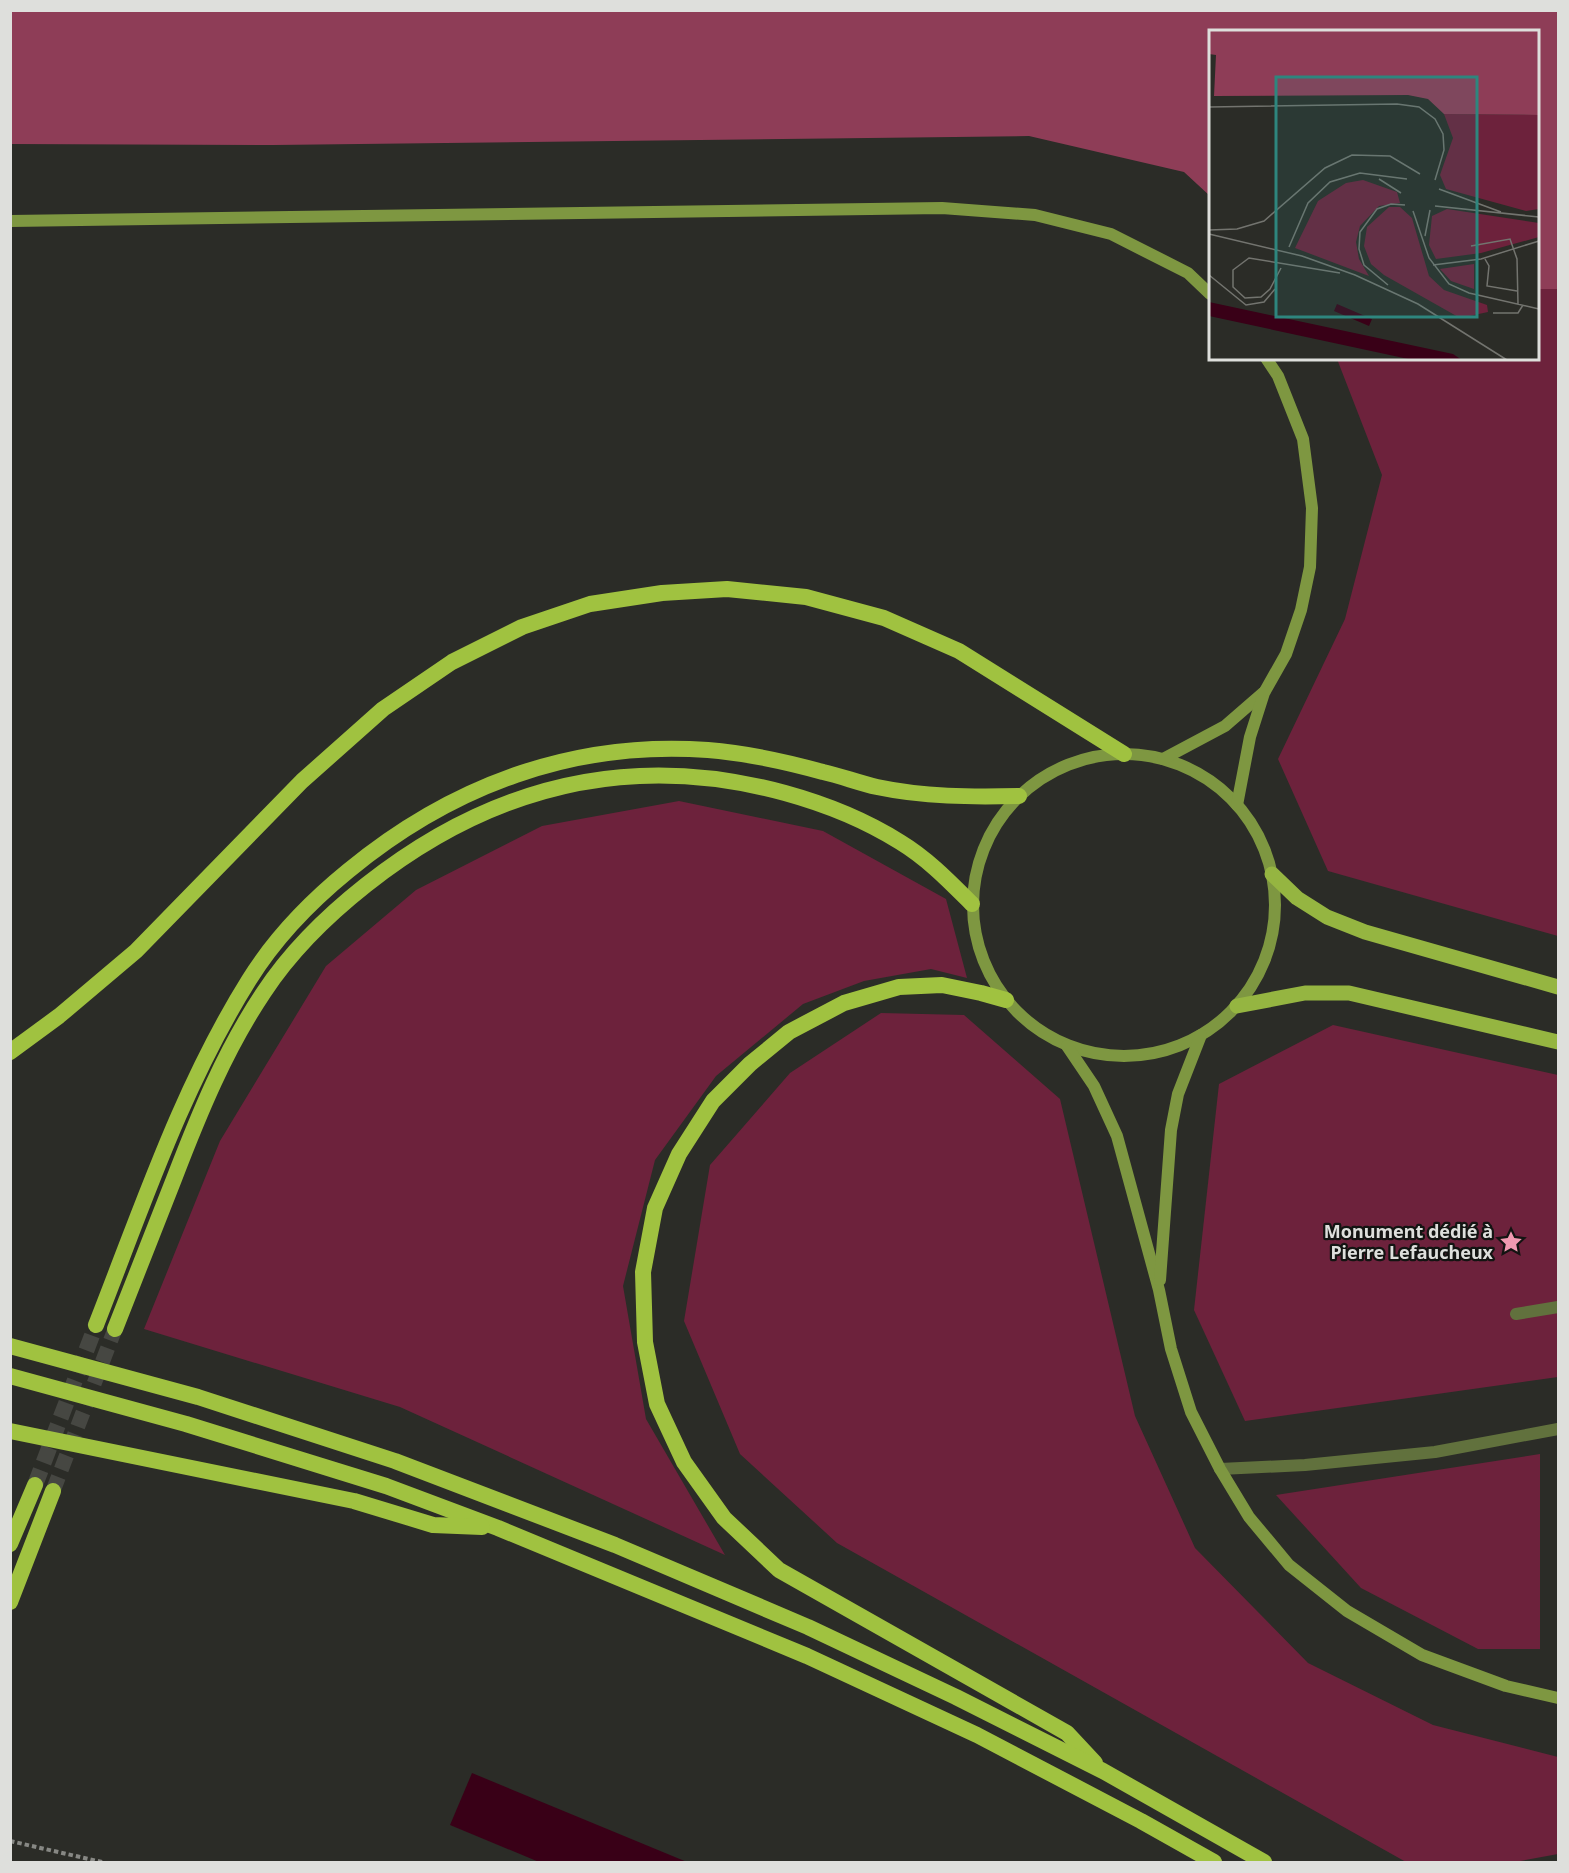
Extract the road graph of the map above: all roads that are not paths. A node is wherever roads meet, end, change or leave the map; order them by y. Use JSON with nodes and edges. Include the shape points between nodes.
{"nodes":[{"id":1,"x":10,"y":221,"type":"edge"},
{"id":2,"x":1209,"y":293,"type":"edge"},
{"id":3,"x":1267,"y":360,"type":"edge"},
{"id":4,"x":1264,"y":693,"type":"junction"},
{"id":5,"x":1124,"y":754,"type":"junction"},
{"id":6,"x":1163,"y":759,"type":"junction"},
{"id":7,"x":1019,"y":796,"type":"junction"},
{"id":8,"x":1237,"y":805,"type":"junction"},
{"id":9,"x":1272,"y":874,"type":"junction"},
{"id":10,"x":972,"y":904,"type":"junction"},
{"id":11,"x":1558,"y":987,"type":"edge"},
{"id":12,"x":1006,"y":1000,"type":"junction"},
{"id":13,"x":1237,"y":1006,"type":"junction"},
{"id":14,"x":1200,"y":1035,"type":"junction"},
{"id":15,"x":1558,"y":1042,"type":"edge"},
{"id":16,"x":1067,"y":1046,"type":"junction"},
{"id":17,"x":10,"y":1053,"type":"edge"},
{"id":18,"x":1159,"y":1290,"type":"junction"},
{"id":19,"x":1558,"y":1307,"type":"edge"},
{"id":20,"x":1516,"y":1314,"type":"dead end"},
{"id":21,"x":96,"y":1325,"type":"tunnel mouth"},
{"id":22,"x":115,"y":1329,"type":"tunnel mouth"},
{"id":23,"x":10,"y":1346,"type":"edge"},
{"id":24,"x":10,"y":1376,"type":"edge"},
{"id":25,"x":1558,"y":1429,"type":"edge"},
{"id":26,"x":10,"y":1431,"type":"edge"},
{"id":27,"x":1220,"y":1469,"type":"junction"},
{"id":28,"x":35,"y":1485,"type":"tunnel mouth"},
{"id":29,"x":53,"y":1491,"type":"tunnel mouth"},
{"id":30,"x":498,"y":1528,"type":"junction"},
{"id":31,"x":10,"y":1544,"type":"edge"},
{"id":32,"x":10,"y":1602,"type":"edge"},
{"id":33,"x":1558,"y":1698,"type":"edge"},
{"id":34,"x":1103,"y":1771,"type":"junction"},
{"id":35,"x":1214,"y":1863,"type":"edge"},
{"id":36,"x":1264,"y":1863,"type":"edge"}],
"edges":[{"from":1,"to":2,"type":"main road","via":[[942,208],[1035,215],[1111,234],[1188,273]]},
{"from":3,"to":4,"type":"main road","via":[[1304,439],[1312,507],[1310,567],[1301,610],[1286,654]]},
{"from":4,"to":6,"type":"main road","via":[[1225,726]]},
{"from":4,"to":8,"type":"main road","via":[[1250,737]]},
{"from":5,"to":6,"type":"main road"},
{"from":5,"to":7,"type":"main road","via":[[1077,762],[1050,773]]},
{"from":5,"to":17,"type":"highway","via":[[959,651],[884,618],[806,597],[727,590],[662,593],[590,604],[522,627],[452,662],[383,709],[302,781],[136,951]]},
{"from":6,"to":8,"type":"main road","via":[[1204,777]]},
{"from":7,"to":10,"type":"main road","via":[[999,819],[984,846],[975,874]]},
{"from":7,"to":21,"type":"highway","via":[[921,795],[770,760],[709,750],[652,749],[596,753],[544,765],[480,788],[416,821],[327,888],[280,936],[250,979],[187,1096]]},
{"from":8,"to":9,"type":"main road","via":[[1265,849]]},
{"from":9,"to":11,"type":"main road","via":[[1297,898],[1327,917],[1365,932]]},
{"from":9,"to":13,"type":"main road","via":[[1275,910],[1270,945],[1257,977]]},
{"from":10,"to":12,"type":"main road","via":[[983,960]]},
{"from":10,"to":22,"type":"highway","via":[[934,866],[900,842],[857,820],[815,801],[706,777],[599,778],[509,802],[470,819],[391,865],[345,901],[302,943],[265,990],[232,1043],[204,1102]]},
{"from":12,"to":16,"type":"main road","via":[[1033,1027]]},
{"from":12,"to":34,"type":"highway","via":[[942,985],[899,987],[844,1003],[789,1032],[750,1064],[713,1101],[679,1154],[655,1208],[643,1272],[645,1342],[657,1404],[684,1462],[724,1518],[779,1570],[1067,1733]]},
{"from":13,"to":14,"type":"main road"},
{"from":13,"to":15,"type":"main road","via":[[1305,993],[1349,993]]},
{"from":14,"to":16,"type":"main road","via":[[1169,1050],[1134,1056],[1100,1054]]},
{"from":14,"to":18,"type":"main road","via":[[1178,1094],[1171,1130]]},
{"from":16,"to":18,"type":"main road","via":[[1094,1086],[1117,1136]]},
{"from":18,"to":27,"type":"main road","via":[[1170,1349],[1191,1412]]},
{"from":19,"to":20,"type":"lane"},
{"from":23,"to":34,"type":"highway","via":[[198,1397],[384,1457],[604,1541],[808,1627]]},
{"from":24,"to":30,"type":"highway","via":[[186,1424],[386,1486]]},
{"from":25,"to":27,"type":"lane","via":[[1435,1452]]},
{"from":26,"to":30,"type":"highway","via":[[354,1501],[434,1525]]},
{"from":27,"to":33,"type":"main road","via":[[1249,1517],[1289,1565],[1347,1611],[1422,1655],[1506,1686]]},
{"from":28,"to":31,"type":"highway"},
{"from":29,"to":32,"type":"highway"},
{"from":30,"to":35,"type":"highway","via":[[807,1656],[956,1726]]},
{"from":34,"to":36,"type":"highway"}]}
